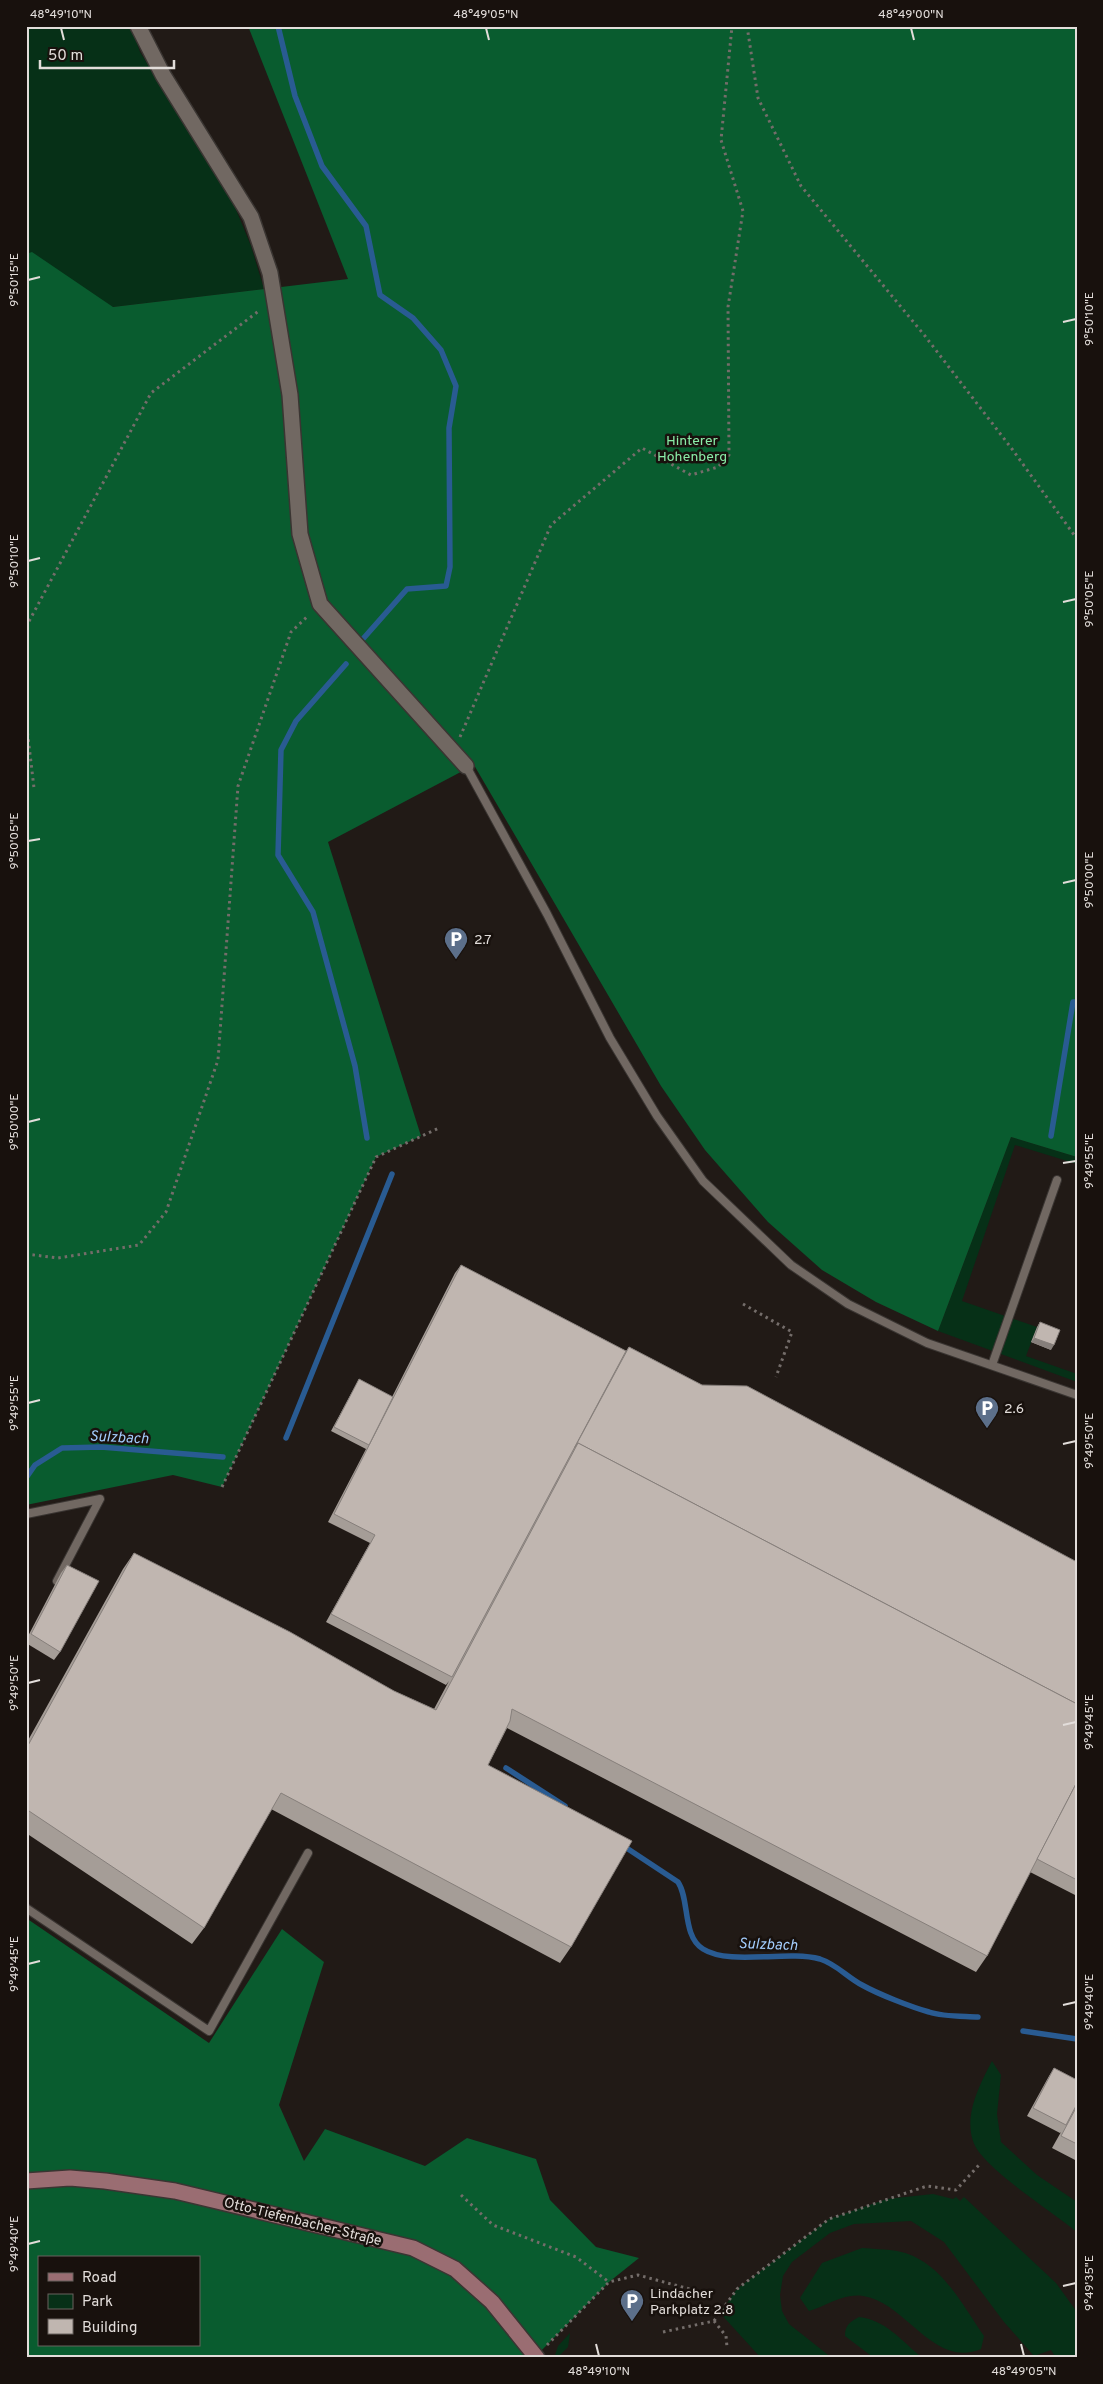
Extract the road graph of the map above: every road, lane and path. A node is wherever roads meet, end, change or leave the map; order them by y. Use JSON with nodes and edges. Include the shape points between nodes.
{"nodes":[{"id":1,"x":138,"y":26,"type":"edge"},
{"id":2,"x":732,"y":26,"type":"edge"},
{"id":3,"x":747,"y":26,"type":"edge"},
{"id":4,"x":274,"y":299,"type":"junction"},
{"id":5,"x":1077,"y":539,"type":"edge"},
{"id":6,"x":320,"y":604,"type":"junction"},
{"id":7,"x":26,"y":627,"type":"edge"},
{"id":8,"x":26,"y":720,"type":"edge"},
{"id":9,"x":454,"y":751,"type":"junction"},
{"id":10,"x":466,"y":766,"type":"joint"},
{"id":11,"x":34,"y":788,"type":"dead end"},
{"id":12,"x":439,"y":1128,"type":"dead end"},
{"id":13,"x":1057,"y":1180,"type":"dead end"},
{"id":14,"x":26,"y":1254,"type":"edge"},
{"id":15,"x":743,"y":1304,"type":"dead end"},
{"id":16,"x":992,"y":1365,"type":"junction"},
{"id":17,"x":776,"y":1377,"type":"dead end"},
{"id":18,"x":1077,"y":1395,"type":"edge"},
{"id":19,"x":222,"y":1487,"type":"dead end"},
{"id":20,"x":26,"y":1514,"type":"edge"},
{"id":21,"x":52,"y":1590,"type":"edge"},
{"id":22,"x":308,"y":1853,"type":"dead end"},
{"id":23,"x":26,"y":1908,"type":"edge"},
{"id":24,"x":979,"y":2164,"type":"dead end"},
{"id":25,"x":26,"y":2181,"type":"edge"},
{"id":26,"x":461,"y":2195,"type":"dead end"},
{"id":27,"x":609,"y":2282,"type":"junction"},
{"id":28,"x":697,"y":2291,"type":"dead end"},
{"id":29,"x":714,"y":2321,"type":"junction"},
{"id":30,"x":663,"y":2332,"type":"dead end"},
{"id":31,"x":727,"y":2347,"type":"dead end"},
{"id":32,"x":537,"y":2357,"type":"edge"}],
"edges":[{"from":1,"to":4,"type":"street","via":[[162,75],[251,217],[270,273]]},
{"from":2,"to":9,"type":"path","via":[[721,140],[743,211],[728,307],[728,455],[718,467],[690,475],[642,448],[551,524]]},
{"from":3,"to":5,"type":"path","via":[[758,98],[801,186],[925,336]]},
{"from":4,"to":6,"type":"street","via":[[290,395],[300,534]]},
{"from":4,"to":7,"type":"path","via":[[151,393]]},
{"from":6,"to":9,"type":"street"},
{"from":6,"to":14,"type":"path","via":[[291,632],[238,786],[218,1060],[166,1212],[139,1245],[58,1258]]},
{"from":8,"to":11,"type":"path"},
{"from":9,"to":10,"type":"street"},
{"from":10,"to":16,"type":"lane","via":[[610,1038],[657,1116],[704,1181],[791,1265],[848,1304],[927,1343]]},
{"from":12,"to":19,"type":"path","via":[[376,1157]]},
{"from":13,"to":16,"type":"lane"},
{"from":15,"to":17,"type":"path","via":[[792,1332]]},
{"from":16,"to":18,"type":"lane"},
{"from":20,"to":21,"type":"lane","via":[[100,1499]]},
{"from":22,"to":23,"type":"lane","via":[[209,2031]]},
{"from":24,"to":29,"type":"path","via":[[956,2190],[927,2186],[829,2219],[736,2289]]},
{"from":25,"to":32,"type":"street","name":"Otto-Tiefenbacher-Straße","via":[[105,2180],[175,2191],[413,2248],[455,2269],[492,2302]]},
{"from":26,"to":27,"type":"path","via":[[493,2225],[576,2257]]},
{"from":27,"to":28,"type":"path","via":[[638,2274]]},
{"from":27,"to":32,"type":"path"},
{"from":29,"to":30,"type":"path"},
{"from":29,"to":31,"type":"path","via":[[726,2336]]}]}
